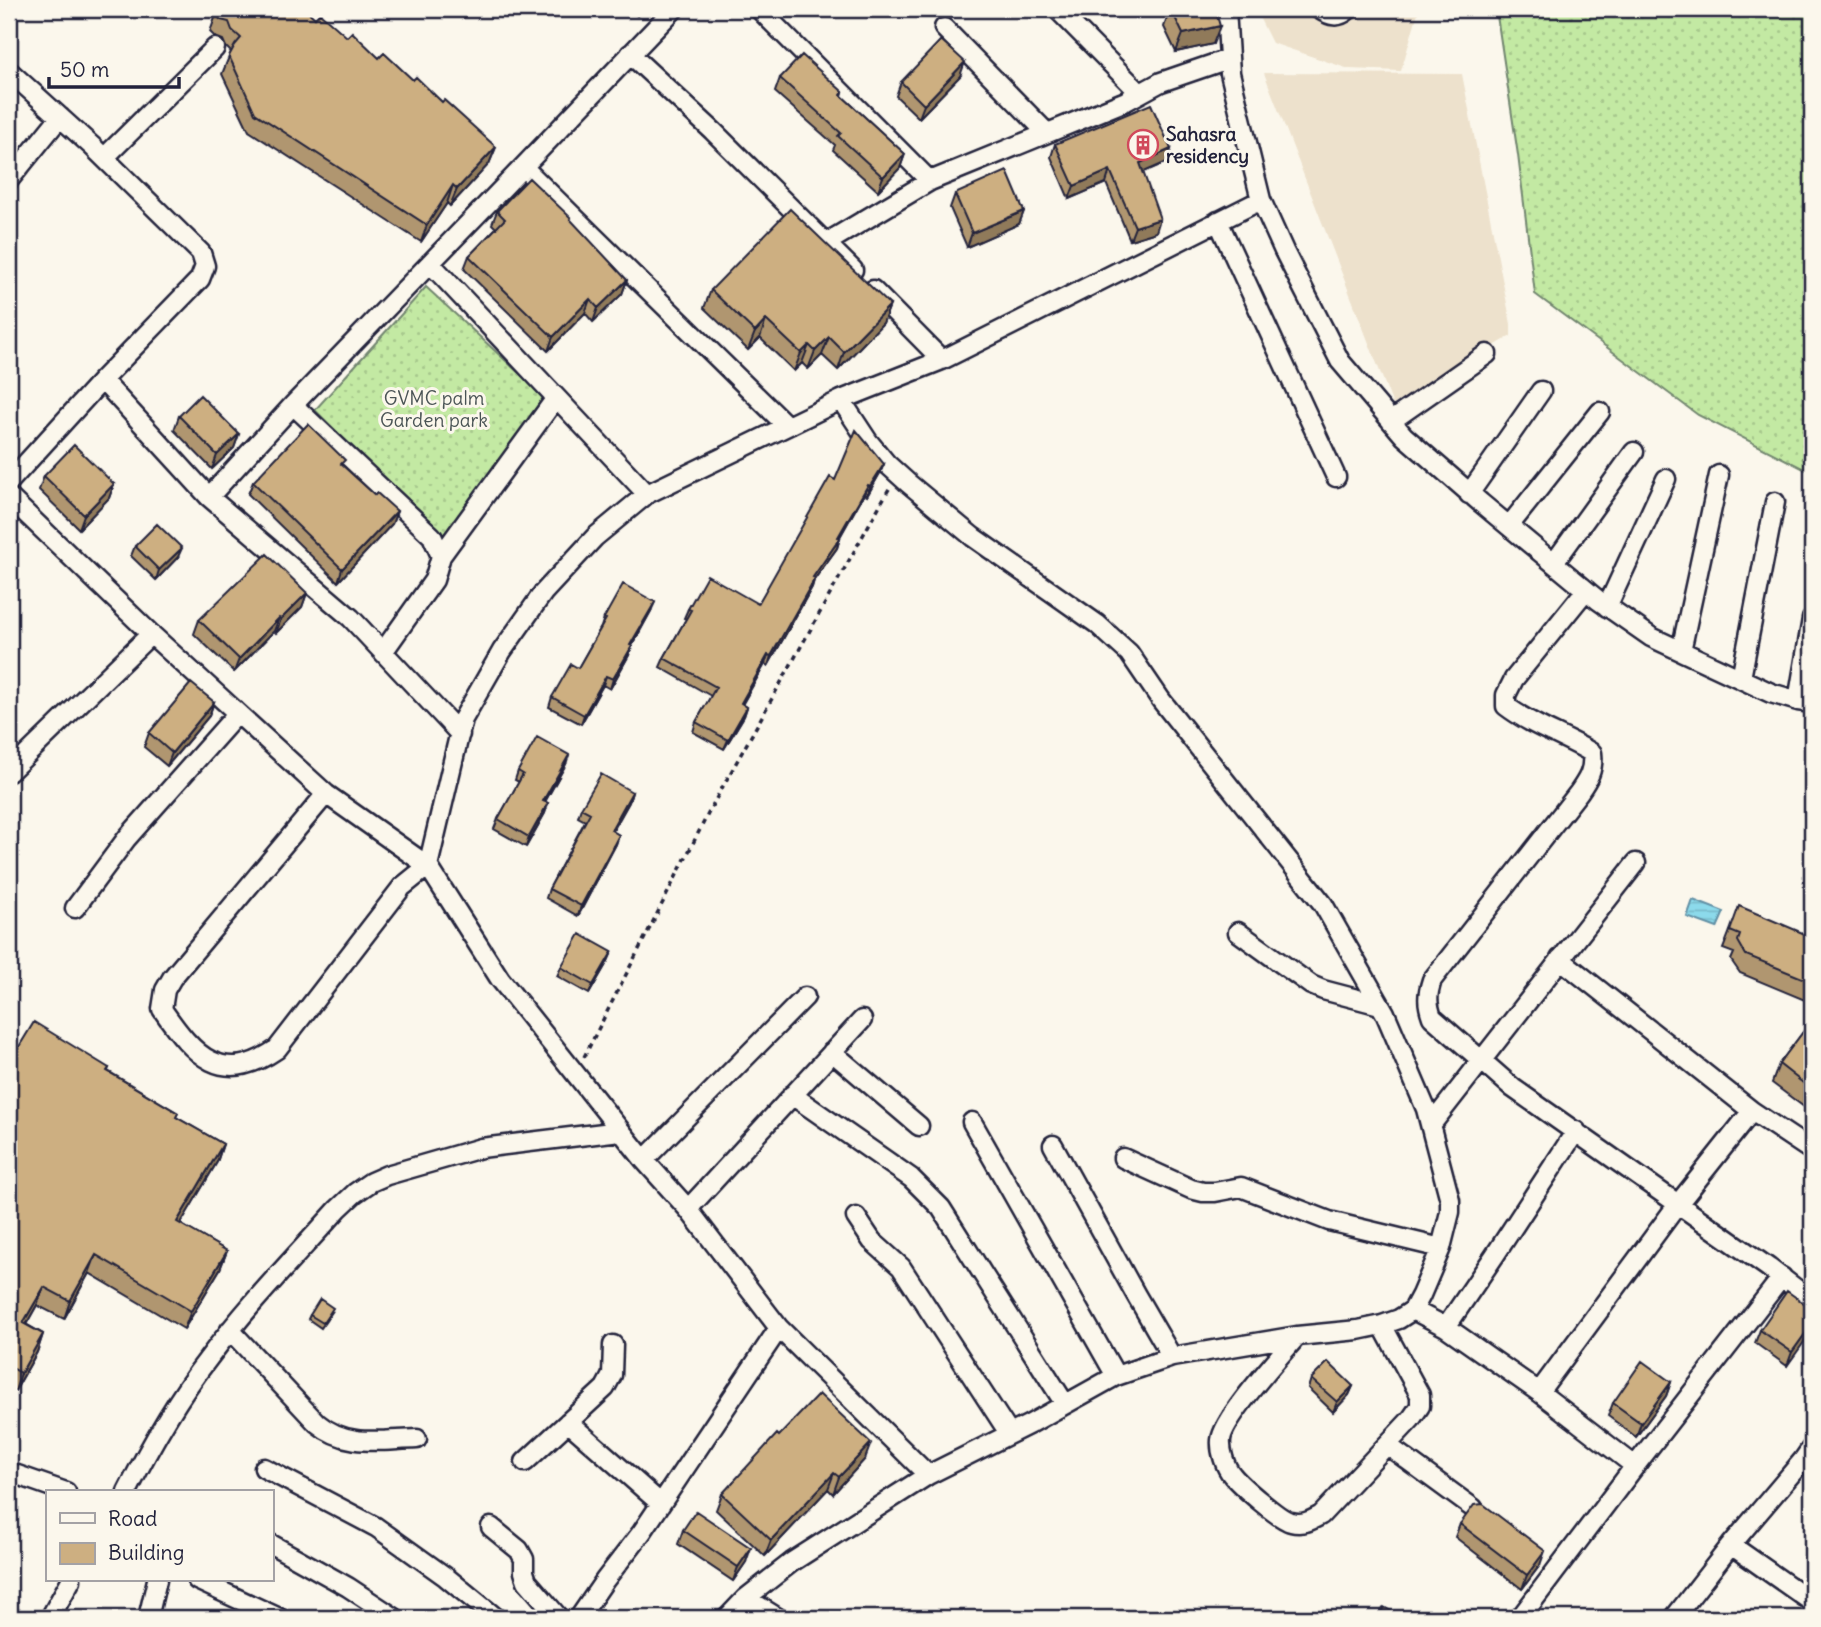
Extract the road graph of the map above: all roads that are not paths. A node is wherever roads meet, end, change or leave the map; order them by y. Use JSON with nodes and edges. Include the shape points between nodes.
{"nodes":[{"id":1,"x":674,"y":9,"type":"edge"},
{"id":2,"x":759,"y":9,"type":"edge"},
{"id":3,"x":1057,"y":9,"type":"edge"},
{"id":4,"x":1226,"y":9,"type":"edge"},
{"id":5,"x":1319,"y":9,"type":"edge"},
{"id":6,"x":1349,"y":9,"type":"edge"},
{"id":7,"x":944,"y":28,"type":"dead end"},
{"id":8,"x":215,"y":48,"type":"dead end"},
{"id":9,"x":630,"y":54,"type":"junction"},
{"id":10,"x":1228,"y":59,"type":"junction"},
{"id":11,"x":9,"y":71,"type":"edge"},
{"id":12,"x":1140,"y":93,"type":"junction"},
{"id":13,"x":60,"y":117,"type":"junction"},
{"id":14,"x":1046,"y":132,"type":"junction"},
{"id":15,"x":104,"y":158,"type":"junction"},
{"id":16,"x":523,"y":167,"type":"junction"},
{"id":17,"x":9,"y":180,"type":"edge"},
{"id":18,"x":929,"y":181,"type":"junction"},
{"id":19,"x":1261,"y":200,"type":"junction"},
{"id":20,"x":1218,"y":221,"type":"junction"},
{"id":21,"x":826,"y":243,"type":"junction"},
{"id":22,"x":430,"y":263,"type":"junction"},
{"id":23,"x":1487,"y":354,"type":"dead end"},
{"id":24,"x":942,"y":360,"type":"junction"},
{"id":25,"x":102,"y":380,"type":"junction"},
{"id":26,"x":1541,"y":391,"type":"dead end"},
{"id":27,"x":556,"y":398,"type":"junction"},
{"id":28,"x":841,"y":400,"type":"junction"},
{"id":29,"x":293,"y":405,"type":"junction"},
{"id":30,"x":1600,"y":412,"type":"dead end"},
{"id":31,"x":1391,"y":421,"type":"junction"},
{"id":32,"x":786,"y":425,"type":"junction"},
{"id":33,"x":1634,"y":452,"type":"dead end"},
{"id":34,"x":1719,"y":475,"type":"dead end"},
{"id":35,"x":1336,"y":477,"type":"dead end"},
{"id":36,"x":1666,"y":479,"type":"dead end"},
{"id":37,"x":9,"y":482,"type":"edge"},
{"id":38,"x":647,"y":494,"type":"junction"},
{"id":39,"x":1469,"y":494,"type":"junction"},
{"id":40,"x":9,"y":497,"type":"edge"},
{"id":41,"x":209,"y":497,"type":"junction"},
{"id":42,"x":1775,"y":502,"type":"dead end"},
{"id":43,"x":1509,"y":526,"type":"junction"},
{"id":44,"x":441,"y":556,"type":"junction"},
{"id":45,"x":1553,"y":563,"type":"junction"},
{"id":46,"x":1586,"y":590,"type":"junction"},
{"id":47,"x":1607,"y":607,"type":"junction"},
{"id":48,"x":1812,"y":619,"type":"edge"},
{"id":49,"x":150,"y":634,"type":"junction"},
{"id":50,"x":1681,"y":651,"type":"junction"},
{"id":51,"x":383,"y":652,"type":"junction"},
{"id":52,"x":1741,"y":678,"type":"junction"},
{"id":53,"x":1805,"y":702,"type":"edge"},
{"id":54,"x":237,"y":714,"type":"junction"},
{"id":55,"x":460,"y":734,"type":"junction"},
{"id":56,"x":9,"y":772,"type":"edge"},
{"id":57,"x":326,"y":794,"type":"junction"},
{"id":58,"x":1636,"y":863,"type":"dead end"},
{"id":59,"x":428,"y":866,"type":"junction"},
{"id":60,"x":75,"y":908,"type":"dead end"},
{"id":61,"x":1238,"y":932,"type":"dead end"},
{"id":62,"x":1560,"y":959,"type":"junction"},
{"id":63,"x":805,"y":997,"type":"dead end"},
{"id":64,"x":1380,"y":1005,"type":"junction"},
{"id":65,"x":862,"y":1020,"type":"dead end"},
{"id":66,"x":832,"y":1052,"type":"junction"},
{"id":67,"x":1481,"y":1060,"type":"junction"},
{"id":68,"x":792,"y":1095,"type":"junction"},
{"id":69,"x":1752,"y":1111,"type":"junction"},
{"id":70,"x":972,"y":1122,"type":"dead end"},
{"id":71,"x":1431,"y":1125,"type":"junction"},
{"id":72,"x":919,"y":1126,"type":"dead end"},
{"id":73,"x":620,"y":1131,"type":"junction"},
{"id":74,"x":1576,"y":1131,"type":"junction"},
{"id":75,"x":1053,"y":1145,"type":"dead end"},
{"id":76,"x":1812,"y":1151,"type":"edge"},
{"id":77,"x":1123,"y":1158,"type":"dead end"},
{"id":78,"x":644,"y":1160,"type":"junction"},
{"id":79,"x":1678,"y":1204,"type":"junction"},
{"id":80,"x":688,"y":1209,"type":"junction"},
{"id":81,"x":856,"y":1217,"type":"dead end"},
{"id":82,"x":1441,"y":1248,"type":"junction"},
{"id":83,"x":1782,"y":1278,"type":"junction"},
{"id":84,"x":1812,"y":1301,"type":"edge"},
{"id":85,"x":1413,"y":1310,"type":"junction"},
{"id":86,"x":1382,"y":1325,"type":"junction"},
{"id":87,"x":1446,"y":1327,"type":"junction"},
{"id":88,"x":779,"y":1328,"type":"junction"},
{"id":89,"x":230,"y":1330,"type":"junction"},
{"id":90,"x":1297,"y":1336,"type":"junction"},
{"id":91,"x":613,"y":1345,"type":"dead end"},
{"id":92,"x":1172,"y":1357,"type":"junction"},
{"id":93,"x":1116,"y":1376,"type":"junction"},
{"id":94,"x":1539,"y":1392,"type":"junction"},
{"id":95,"x":1065,"y":1404,"type":"junction"},
{"id":96,"x":568,"y":1422,"type":"junction"},
{"id":97,"x":1009,"y":1433,"type":"junction"},
{"id":98,"x":416,"y":1439,"type":"dead end"},
{"id":99,"x":1387,"y":1445,"type":"junction"},
{"id":100,"x":1812,"y":1447,"type":"edge"},
{"id":101,"x":525,"y":1462,"type":"dead end"},
{"id":102,"x":1635,"y":1466,"type":"junction"},
{"id":103,"x":264,"y":1468,"type":"dead end"},
{"id":104,"x":9,"y":1472,"type":"edge"},
{"id":105,"x":928,"y":1475,"type":"junction"},
{"id":106,"x":60,"y":1490,"type":"edge"},
{"id":107,"x":128,"y":1490,"type":"edge"},
{"id":108,"x":660,"y":1503,"type":"junction"},
{"id":109,"x":1473,"y":1508,"type":"edge"},
{"id":110,"x":491,"y":1527,"type":"dead end"},
{"id":111,"x":273,"y":1545,"type":"edge"},
{"id":112,"x":1731,"y":1545,"type":"junction"},
{"id":113,"x":70,"y":1582,"type":"edge"},
{"id":114,"x":156,"y":1582,"type":"edge"},
{"id":115,"x":201,"y":1582,"type":"edge"},
{"id":116,"x":747,"y":1598,"type":"junction"},
{"id":117,"x":1812,"y":1602,"type":"edge"},
{"id":118,"x":50,"y":1618,"type":"edge"},
{"id":119,"x":148,"y":1618,"type":"edge"},
{"id":120,"x":279,"y":1618,"type":"edge"},
{"id":121,"x":395,"y":1618,"type":"edge"},
{"id":122,"x":496,"y":1618,"type":"edge"},
{"id":123,"x":559,"y":1618,"type":"edge"},
{"id":124,"x":579,"y":1618,"type":"edge"},
{"id":125,"x":727,"y":1618,"type":"edge"},
{"id":126,"x":778,"y":1618,"type":"edge"},
{"id":127,"x":1520,"y":1618,"type":"edge"},
{"id":128,"x":1674,"y":1618,"type":"edge"}],
"edges":[{"from":1,"to":9,"type":"street"},
{"from":2,"to":18,"type":"street"},
{"from":3,"to":12,"type":"street"},
{"from":4,"to":10,"type":"street"},
{"from":5,"to":6,"type":"street","via":[[1336,16]]},
{"from":7,"to":14,"type":"street"},
{"from":8,"to":15,"type":"street"},
{"from":9,"to":16,"type":"street"},
{"from":9,"to":21,"type":"street"},
{"from":10,"to":12,"type":"street"},
{"from":10,"to":19,"type":"street"},
{"from":11,"to":13,"type":"street"},
{"from":12,"to":14,"type":"street"},
{"from":13,"to":15,"type":"street"},
{"from":13,"to":17,"type":"street"},
{"from":14,"to":18,"type":"street"},
{"from":15,"to":25,"type":"street","via":[[201,253],[205,266],[200,279]]},
{"from":16,"to":22,"type":"street"},
{"from":16,"to":32,"type":"street"},
{"from":18,"to":21,"type":"street"},
{"from":19,"to":20,"type":"street"},
{"from":19,"to":31,"type":"street","via":[[1340,361]]},
{"from":20,"to":24,"type":"street"},
{"from":20,"to":35,"type":"street"},
{"from":21,"to":24,"type":"street"},
{"from":22,"to":27,"type":"street"},
{"from":22,"to":29,"type":"street"},
{"from":23,"to":31,"type":"street"},
{"from":24,"to":28,"type":"street"},
{"from":25,"to":37,"type":"street"},
{"from":25,"to":41,"type":"street"},
{"from":26,"to":39,"type":"street"},
{"from":27,"to":38,"type":"street"},
{"from":27,"to":44,"type":"street"},
{"from":28,"to":32,"type":"street"},
{"from":28,"to":64,"type":"street","via":[[887,464],[973,537],[1097,624],[1129,653],[1323,904]]},
{"from":29,"to":41,"type":"street"},
{"from":29,"to":44,"type":"street","via":[[432,536]]},
{"from":30,"to":43,"type":"street"},
{"from":31,"to":39,"type":"street"},
{"from":32,"to":38,"type":"street"},
{"from":33,"to":45,"type":"street"},
{"from":34,"to":50,"type":"street"},
{"from":36,"to":47,"type":"street"},
{"from":38,"to":55,"type":"street","via":[[594,537],[543,593],[502,652],[463,719]]},
{"from":39,"to":43,"type":"street"},
{"from":40,"to":49,"type":"street"},
{"from":41,"to":51,"type":"street","via":[[351,618]]},
{"from":42,"to":52,"type":"street"},
{"from":43,"to":45,"type":"street"},
{"from":44,"to":51,"type":"street","via":[[434,579]]},
{"from":45,"to":46,"type":"street"},
{"from":46,"to":47,"type":"street"},
{"from":46,"to":67,"type":"street","via":[[1514,679],[1506,706],[1592,753],[1589,777],[1432,980],[1428,992],[1432,1017]]},
{"from":47,"to":50,"type":"street"},
{"from":48,"to":53,"type":"street"},
{"from":49,"to":54,"type":"street"},
{"from":49,"to":56,"type":"street"},
{"from":50,"to":52,"type":"street"},
{"from":51,"to":55,"type":"street"},
{"from":52,"to":53,"type":"street"},
{"from":54,"to":57,"type":"street"},
{"from":54,"to":60,"type":"street","via":[[127,838]]},
{"from":55,"to":59,"type":"street"},
{"from":57,"to":59,"type":"street"},
{"from":57,"to":59,"type":"street","via":[[165,990],[162,1009],[193,1049],[220,1066],[243,1066],[277,1049],[402,887]]},
{"from":58,"to":62,"type":"street"},
{"from":59,"to":73,"type":"street","via":[[500,979]]},
{"from":61,"to":64,"type":"street","via":[[1311,985]]},
{"from":62,"to":67,"type":"street"},
{"from":62,"to":69,"type":"street"},
{"from":63,"to":78,"type":"street"},
{"from":64,"to":71,"type":"street"},
{"from":65,"to":66,"type":"street"},
{"from":66,"to":68,"type":"street"},
{"from":66,"to":72,"type":"street"},
{"from":67,"to":71,"type":"street"},
{"from":67,"to":74,"type":"street"},
{"from":68,"to":80,"type":"street"},
{"from":68,"to":95,"type":"street","via":[[911,1178],[941,1208]]},
{"from":69,"to":76,"type":"street"},
{"from":69,"to":79,"type":"street"},
{"from":70,"to":93,"type":"street"},
{"from":71,"to":82,"type":"street","via":[[1450,1200]]},
{"from":73,"to":78,"type":"street"},
{"from":73,"to":89,"type":"street","via":[[481,1149],[371,1182],[338,1209]]},
{"from":74,"to":79,"type":"street"},
{"from":74,"to":87,"type":"street"},
{"from":75,"to":92,"type":"street"},
{"from":77,"to":82,"type":"street","via":[[1191,1189],[1214,1192],[1241,1187],[1329,1221]]},
{"from":78,"to":80,"type":"street"},
{"from":79,"to":83,"type":"street"},
{"from":79,"to":94,"type":"street"},
{"from":80,"to":88,"type":"street"},
{"from":81,"to":97,"type":"street","via":[[872,1241],[901,1267]]},
{"from":82,"to":85,"type":"street"},
{"from":83,"to":84,"type":"street"},
{"from":83,"to":102,"type":"street"},
{"from":85,"to":86,"type":"street"},
{"from":85,"to":87,"type":"street"},
{"from":86,"to":90,"type":"street"},
{"from":86,"to":99,"type":"street","via":[[1420,1395],[1420,1406]]},
{"from":87,"to":94,"type":"street"},
{"from":88,"to":105,"type":"street"},
{"from":88,"to":108,"type":"street"},
{"from":89,"to":98,"type":"street","via":[[327,1431],[357,1440]]},
{"from":89,"to":107,"type":"street","via":[[171,1412]]},
{"from":90,"to":92,"type":"street"},
{"from":90,"to":99,"type":"street","via":[[1230,1418],[1221,1439],[1231,1474],[1287,1522],[1305,1524],[1321,1515]]},
{"from":91,"to":96,"type":"street","via":[[612,1375],[605,1388]]},
{"from":92,"to":93,"type":"street"},
{"from":93,"to":95,"type":"street"},
{"from":94,"to":102,"type":"street"},
{"from":95,"to":97,"type":"street"},
{"from":96,"to":101,"type":"street"},
{"from":96,"to":108,"type":"street"},
{"from":97,"to":105,"type":"street"},
{"from":99,"to":109,"type":"street"},
{"from":100,"to":112,"type":"street"},
{"from":102,"to":127,"type":"street"},
{"from":103,"to":122,"type":"street","via":[[376,1527]]},
{"from":104,"to":106,"type":"street"},
{"from":105,"to":116,"type":"street","via":[[792,1562]]},
{"from":108,"to":124,"type":"street"},
{"from":110,"to":123,"type":"street","via":[[519,1550],[527,1581]]},
{"from":111,"to":121,"type":"street"},
{"from":112,"to":117,"type":"street"},
{"from":112,"to":128,"type":"street"},
{"from":113,"to":118,"type":"street"},
{"from":114,"to":119,"type":"street"},
{"from":115,"to":120,"type":"street"},
{"from":116,"to":125,"type":"street"},
{"from":116,"to":126,"type":"street"}]}
